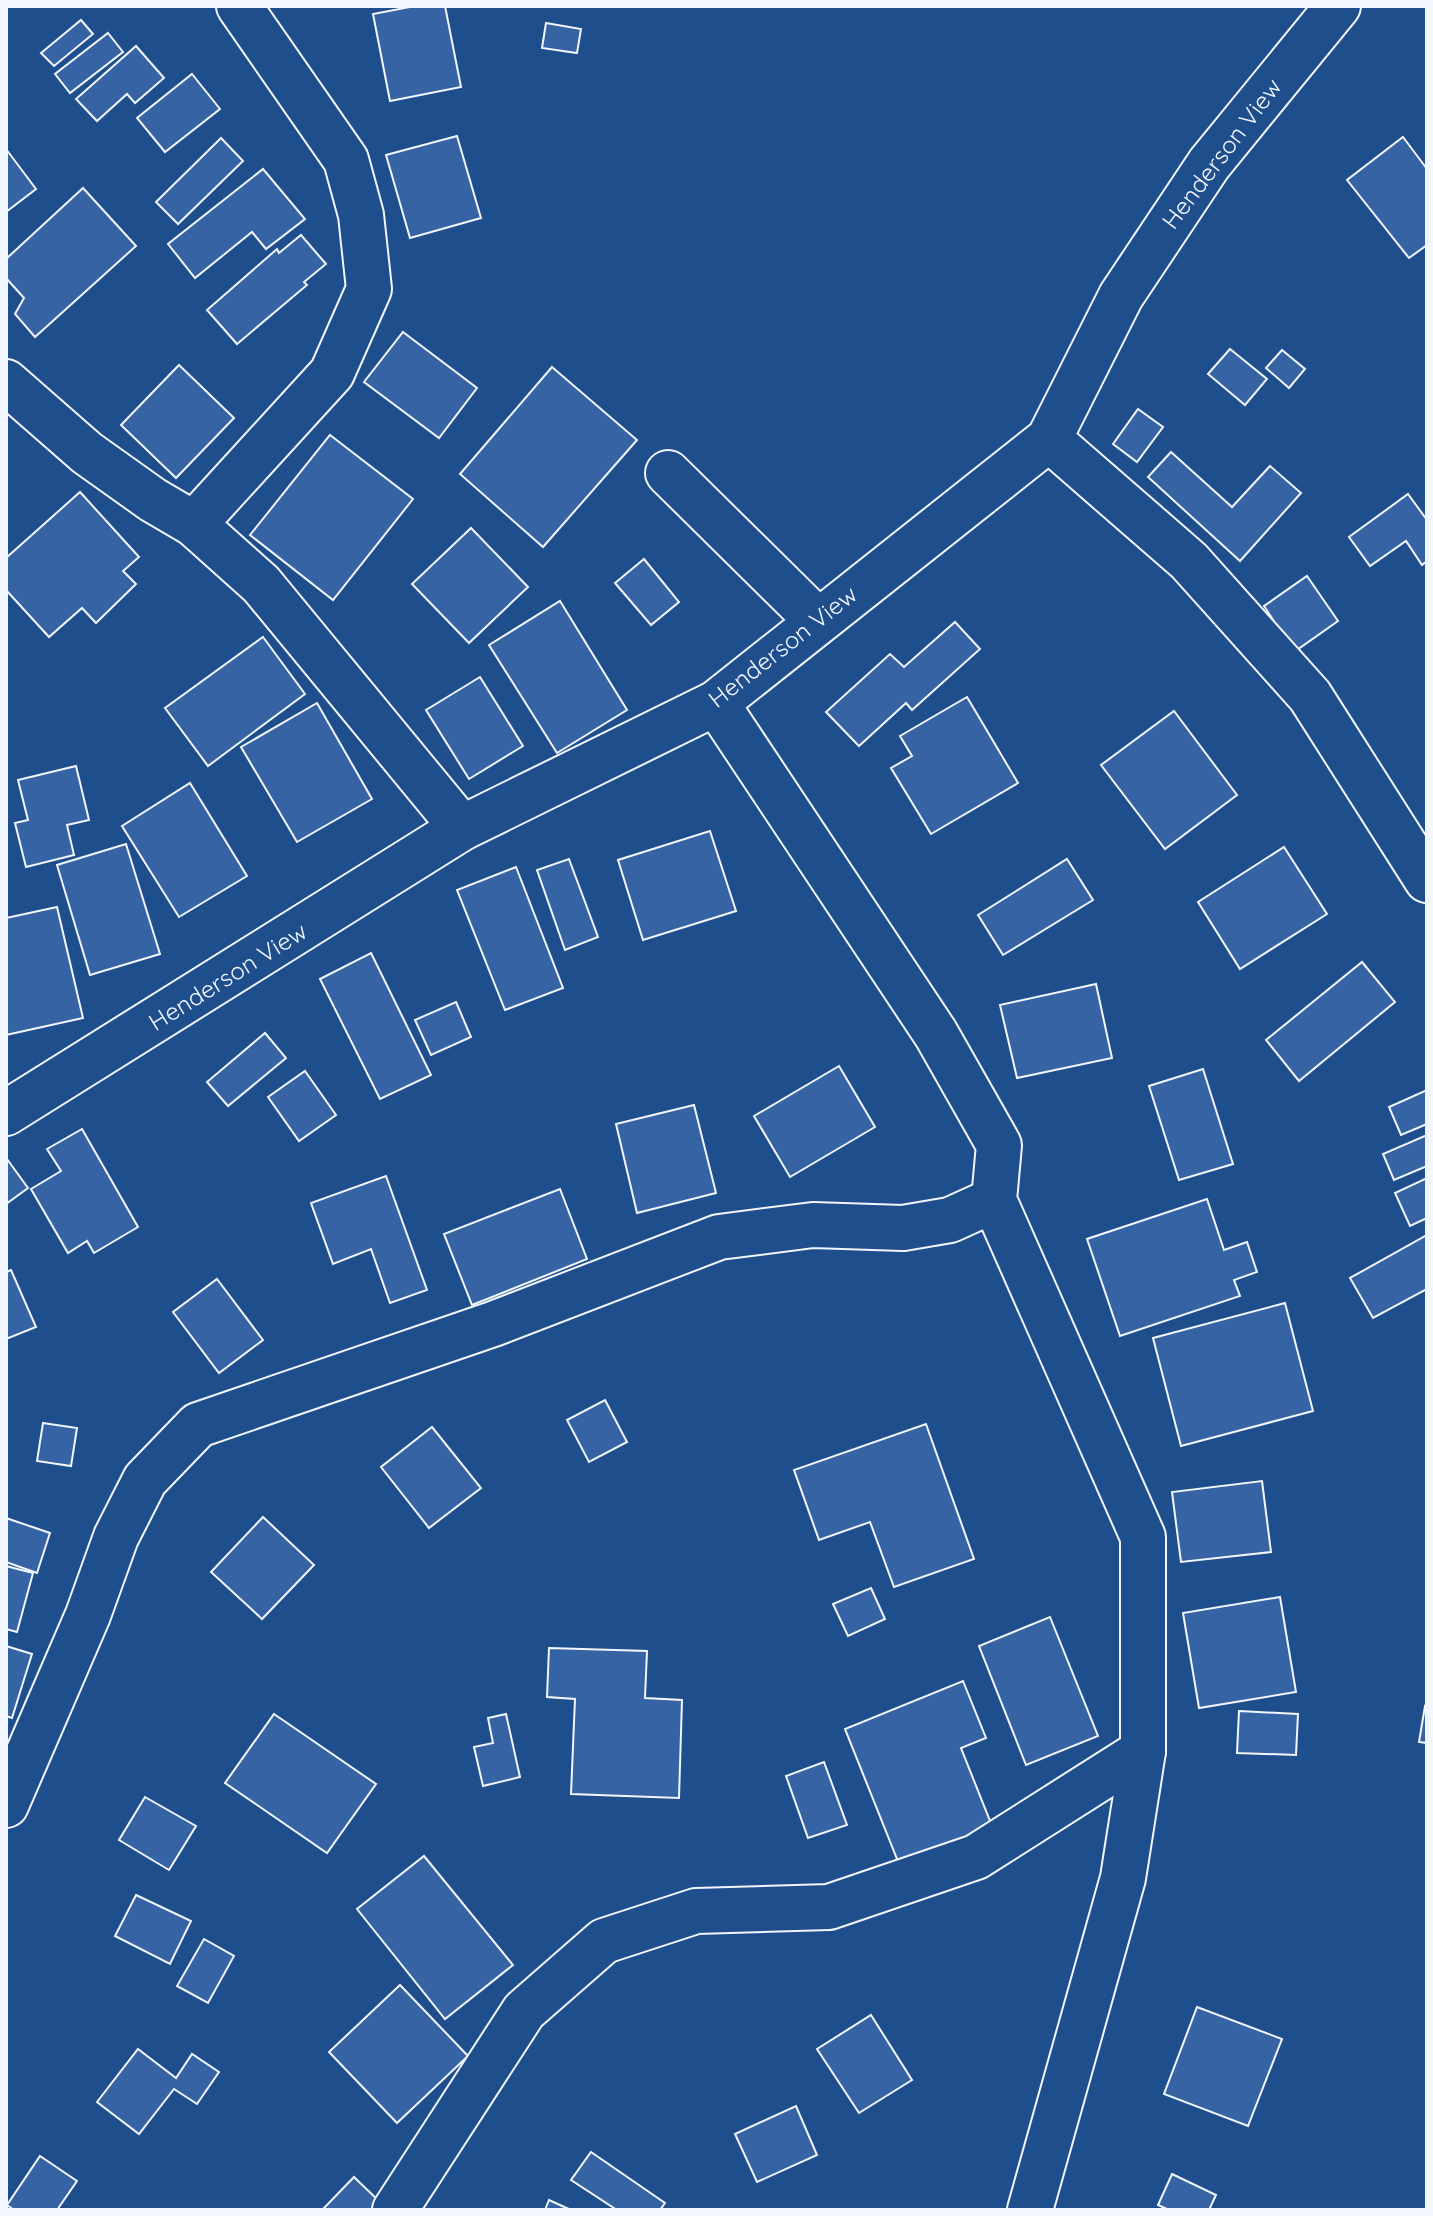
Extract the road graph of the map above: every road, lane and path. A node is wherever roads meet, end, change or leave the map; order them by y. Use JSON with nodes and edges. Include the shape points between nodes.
{"nodes":[{"id":1,"x":239,"y":6,"type":"edge"},
{"id":2,"x":1338,"y":6,"type":"edge"},
{"id":3,"x":6,"y":382,"type":"edge"},
{"id":4,"x":1049,"y":439,"type":"junction"},
{"id":5,"x":668,"y":473,"type":"dead end"},
{"id":6,"x":194,"y":524,"type":"junction"},
{"id":7,"x":818,"y":621,"type":"junction"},
{"id":8,"x":716,"y":703,"type":"junction"},
{"id":9,"x":462,"y":828,"type":"junction"},
{"id":10,"x":1427,"y":880,"type":"edge"},
{"id":11,"x":6,"y":1113,"type":"edge"},
{"id":12,"x":994,"y":1200,"type":"junction"},
{"id":13,"x":1143,"y":1751,"type":"junction"},
{"id":14,"x":6,"y":1805,"type":"edge"},
{"id":15,"x":395,"y":2210,"type":"edge"},
{"id":16,"x":1030,"y":2210,"type":"edge"}],
"edges":[{"from":1,"to":6,"type":"street","via":[[346,160],[361,215],[369,289],[332,373]]},
{"from":2,"to":4,"type":"street","name":"Henderson View","via":[[1209,164],[1121,296]]},
{"from":3,"to":6,"type":"street","via":[[87,453]]},
{"from":4,"to":7,"type":"street","name":"Henderson View"},
{"from":4,"to":10,"type":"street","via":[[1189,561],[1310,696]]},
{"from":5,"to":7,"type":"street"},
{"from":6,"to":9,"type":"street","via":[[261,584]]},
{"from":7,"to":8,"type":"street","name":"Henderson View"},
{"from":8,"to":9,"type":"street","name":"Henderson View"},
{"from":8,"to":12,"type":"street","via":[[936,1034],[999,1145]]},
{"from":9,"to":11,"type":"street","name":"Henderson View"},
{"from":12,"to":13,"type":"street","via":[[1143,1537]]},
{"from":12,"to":14,"type":"street","via":[[950,1220],[903,1228],[813,1225],[719,1237],[493,1324],[198,1425],[145,1480],[116,1537]]},
{"from":13,"to":15,"type":"street","via":[[976,1857],[829,1907],[696,1911],[604,1941],[524,2011]]},
{"from":13,"to":16,"type":"street","via":[[1123,1878]]}]}
